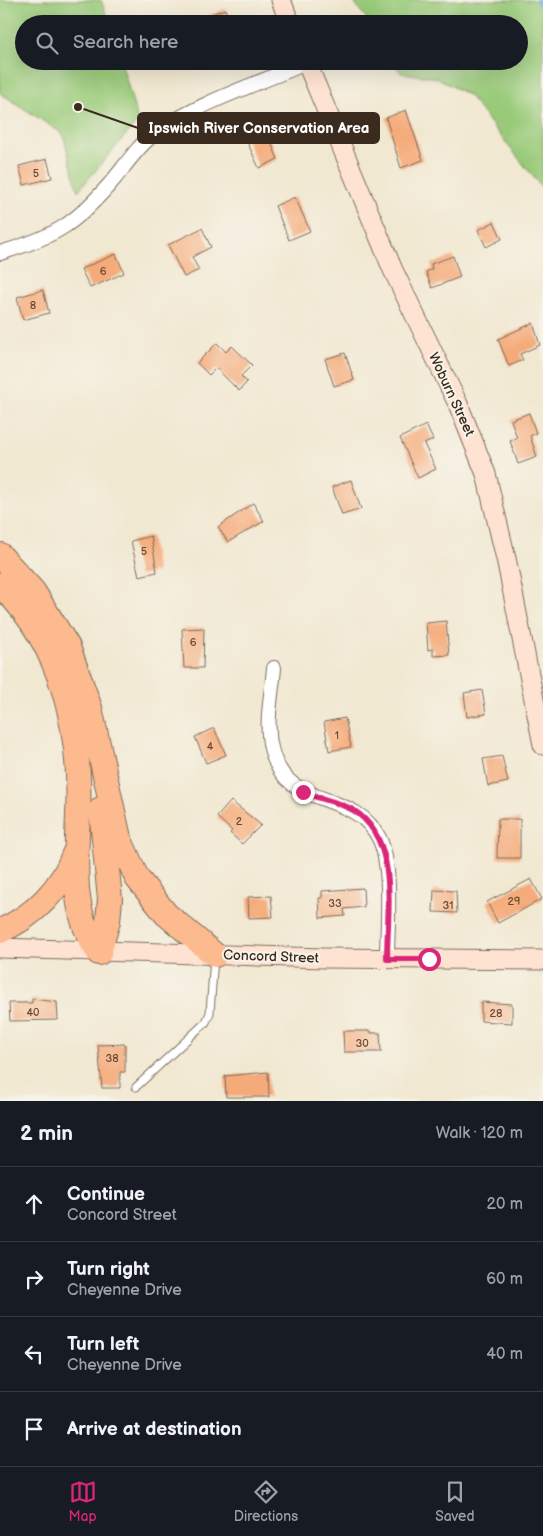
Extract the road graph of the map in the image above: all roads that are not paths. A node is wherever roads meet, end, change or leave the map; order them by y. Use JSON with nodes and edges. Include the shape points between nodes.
{"nodes":[{"id":1,"x":281,"y":0,"type":"edge"},
{"id":2,"x":287,"y":15,"type":"edge"},
{"id":3,"x":288,"y":70,"type":"edge"},
{"id":4,"x":309,"y":70,"type":"edge"},
{"id":5,"x":0,"y":253,"type":"edge"},
{"id":6,"x":0,"y":555,"type":"edge"},
{"id":7,"x":0,"y":585,"type":"edge"},
{"id":8,"x":274,"y":668,"type":"dead end"},
{"id":9,"x":543,"y":745,"type":"edge"},
{"id":10,"x":97,"y":746,"type":"junction"},
{"id":11,"x":76,"y":850,"type":"junction"},
{"id":12,"x":0,"y":931,"type":"edge"},
{"id":13,"x":0,"y":948,"type":"edge"},
{"id":14,"x":99,"y":953,"type":"junction"},
{"id":15,"x":214,"y":954,"type":"junction"},
{"id":16,"x":387,"y":959,"type":"junction"},
{"id":17,"x":543,"y":960,"type":"edge"},
{"id":18,"x":136,"y":1087,"type":"dead end"}],
"edges":[{"from":1,"to":2,"type":"street"},
{"from":3,"to":5,"type":"street","via":[[170,124],[146,141],[80,217],[55,233]]},
{"from":4,"to":9,"type":"street","name":"Woburn Street","via":[[393,270],[458,404],[486,474]]},
{"from":6,"to":10,"type":"highway","via":[[39,599],[68,647],[84,688]]},
{"from":7,"to":11,"type":"highway","via":[[23,610],[41,638],[58,672],[67,700],[79,780]]},
{"from":8,"to":16,"type":"street","via":[[269,738],[279,769],[303,792],[342,805],[360,815],[374,830],[383,849],[387,869]]},
{"from":10,"to":14,"type":"highway","via":[[110,899]]},
{"from":10,"to":15,"type":"highway","via":[[120,838],[137,878],[166,914]]},
{"from":11,"to":12,"type":"highway","via":[[51,893],[27,916]]},
{"from":11,"to":14,"type":"highway","via":[[76,888],[82,920]]},
{"from":13,"to":14,"type":"street","name":"Concord Street"},
{"from":14,"to":15,"type":"street","name":"Concord Street"},
{"from":15,"to":16,"type":"street","name":"Concord Street"},
{"from":15,"to":18,"type":"lane","via":[[210,1013],[206,1022]]},
{"from":16,"to":17,"type":"street","name":"Concord Street"}]}
